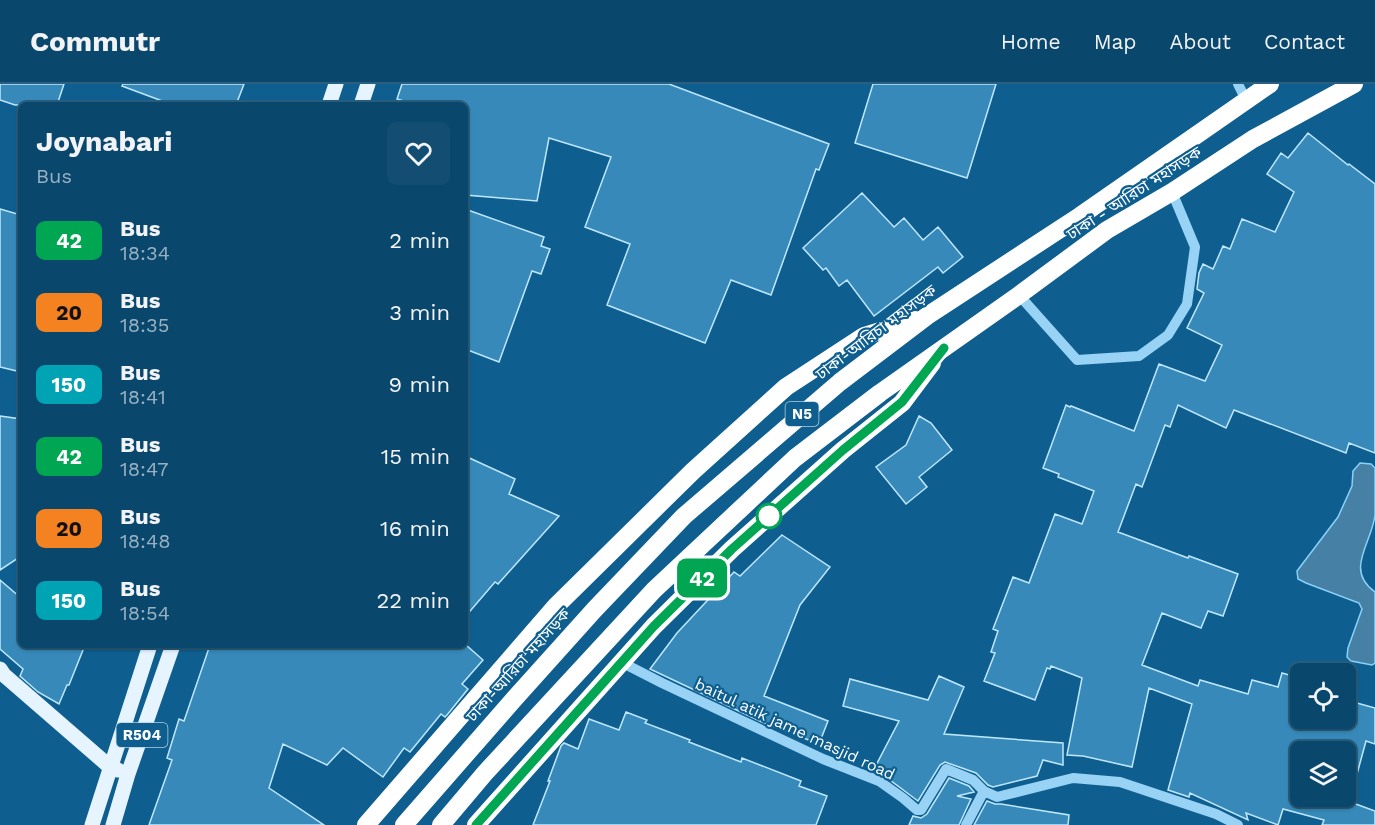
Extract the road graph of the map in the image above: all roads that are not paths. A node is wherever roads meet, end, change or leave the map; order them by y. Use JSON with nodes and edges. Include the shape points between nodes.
{"nodes":[{"id":1,"x":336,"y":84,"type":"edge"},
{"id":2,"x":368,"y":84,"type":"edge"},
{"id":3,"x":1270,"y":84,"type":"edge"},
{"id":4,"x":1354,"y":84,"type":"edge"},
{"id":5,"x":1242,"y":92,"type":"edge"},
{"id":6,"x":330,"y":102,"type":"edge"},
{"id":7,"x":362,"y":102,"type":"edge"},
{"id":8,"x":1172,"y":192,"type":"junction"},
{"id":9,"x":1019,"y":295,"type":"junction"},
{"id":10,"x":927,"y":316,"type":"junction"},
{"id":11,"x":944,"y":348,"type":"junction"},
{"id":12,"x":149,"y":648,"type":"edge"},
{"id":13,"x":172,"y":648,"type":"edge"},
{"id":14,"x":621,"y":662,"type":"junction"},
{"id":15,"x":0,"y":669,"type":"edge"},
{"id":16,"x":110,"y":767,"type":"junction"},
{"id":17,"x":128,"y":774,"type":"junction"},
{"id":18,"x":984,"y":791,"type":"junction"},
{"id":19,"x":93,"y":825,"type":"edge"},
{"id":20,"x":112,"y":825,"type":"edge"},
{"id":21,"x":366,"y":825,"type":"edge"},
{"id":22,"x":404,"y":825,"type":"edge"},
{"id":23,"x":441,"y":825,"type":"edge"},
{"id":24,"x":476,"y":825,"type":"edge"},
{"id":25,"x":966,"y":825,"type":"edge"},
{"id":26,"x":1238,"y":825,"type":"edge"}],
"edges":[{"from":1,"to":6,"type":"main road"},
{"from":2,"to":7,"type":"main road"},
{"from":3,"to":5,"type":"highway","name":"ঢাকা-আরিচা মহাসড়ক","number":"N5"},
{"from":4,"to":8,"type":"highway","name":"ঢাকা - আরিচা মহাসড়ক","number":"N5","via":[[1253,139]]},
{"from":5,"to":10,"type":"highway","name":"ঢাকা-আরিচা মহাসড়ক","number":"N5","via":[[1080,216]]},
{"from":8,"to":9,"type":"highway","name":"ঢাকা - আরিচা মহাসড়ক","number":"N5","via":[[1107,230]]},
{"from":8,"to":9,"type":"street","via":[[1195,247],[1187,304],[1168,335],[1139,356],[1077,360]]},
{"from":9,"to":11,"type":"highway","name":"ঢাকা - আরিচা মহাসড়ক","number":"N5"},
{"from":10,"to":21,"type":"highway","via":[[864,336],[786,387],[701,463],[556,606]]},
{"from":10,"to":22,"type":"highway","name":"ঢাকা-আরিচা মহাসড়ক","number":"N5","via":[[840,382],[684,516],[595,609]]},
{"from":11,"to":14,"type":"highway","via":[[902,402],[732,549]]},
{"from":11,"to":23,"type":"highway","number":"N5","via":[[795,458],[654,590]]},
{"from":12,"to":16,"type":"main road","number":"R504"},
{"from":13,"to":17,"type":"main road","number":"R504"},
{"from":14,"to":18,"type":"street","name":"baitul atik jame masjid road","via":[[823,759],[879,781],[917,810],[921,810],[946,769],[973,780]]},
{"from":14,"to":24,"type":"highway"},
{"from":15,"to":16,"type":"main road"},
{"from":16,"to":17,"type":"main road"},
{"from":16,"to":19,"type":"main road","number":"R504"},
{"from":17,"to":20,"type":"main road","number":"R504"},
{"from":18,"to":25,"type":"street"},
{"from":18,"to":26,"type":"street","name":"baitul atik jame masjid road","via":[[997,797],[1072,778],[1120,782]]}]}
